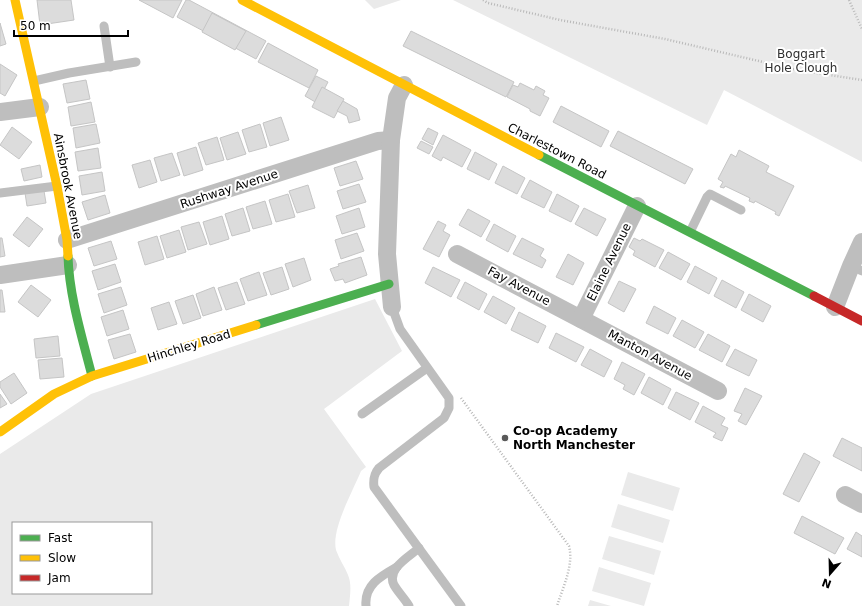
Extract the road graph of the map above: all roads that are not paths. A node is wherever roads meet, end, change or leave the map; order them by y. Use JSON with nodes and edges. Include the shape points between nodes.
{"nodes":[{"id":1,"x":15,"y":0,"type":"edge"},
{"id":2,"x":242,"y":0,"type":"edge"},
{"id":3,"x":104,"y":26,"type":"dead end"},
{"id":4,"x":136,"y":62,"type":"dead end"},
{"id":5,"x":110,"y":68,"type":"junction"},
{"id":6,"x":34,"y":81,"type":"junction"},
{"id":7,"x":404,"y":85,"type":"junction"},
{"id":8,"x":40,"y":108,"type":"junction"},
{"id":9,"x":0,"y":112,"type":"edge"},
{"id":10,"x":391,"y":140,"type":"junction"},
{"id":11,"x":57,"y":186,"type":"junction"},
{"id":12,"x":0,"y":193,"type":"edge"},
{"id":13,"x":637,"y":206,"type":"junction"},
{"id":14,"x":741,"y":210,"type":"dead end"},
{"id":15,"x":690,"y":232,"type":"junction"},
{"id":16,"x":67,"y":240,"type":"junction"},
{"id":17,"x":862,"y":242,"type":"edge"},
{"id":18,"x":457,"y":254,"type":"dead end"},
{"id":19,"x":68,"y":265,"type":"junction"},
{"id":20,"x":856,"y":269,"type":"edge"},
{"id":21,"x":0,"y":275,"type":"edge"},
{"id":22,"x":388,"y":284,"type":"junction"},
{"id":23,"x":392,"y":307,"type":"joint"},
{"id":24,"x":835,"y":307,"type":"junction"},
{"id":25,"x":581,"y":318,"type":"junction"},
{"id":26,"x":862,"y":321,"type":"edge"},
{"id":27,"x":427,"y":368,"type":"junction"},
{"id":28,"x":92,"y":376,"type":"junction"},
{"id":29,"x":718,"y":391,"type":"dead end"},
{"id":30,"x":362,"y":414,"type":"dead end"},
{"id":31,"x":0,"y":432,"type":"edge"},
{"id":32,"x":845,"y":495,"type":"dead end"},
{"id":33,"x":862,"y":504,"type":"edge"},
{"id":34,"x":419,"y":548,"type":"junction"},
{"id":35,"x":396,"y":567,"type":"junction"},
{"id":36,"x":366,"y":606,"type":"edge"},
{"id":37,"x":410,"y":606,"type":"edge"},
{"id":38,"x":461,"y":606,"type":"edge"}],
"edges":[{"from":1,"to":6,"type":"street","name":"Ainsbrook Avenue"},
{"from":2,"to":7,"type":"street","name":"Charlestown Road"},
{"from":3,"to":5,"type":"lane"},
{"from":4,"to":5,"type":"lane"},
{"from":5,"to":6,"type":"lane"},
{"from":6,"to":8,"type":"street","name":"Ainsbrook Avenue"},
{"from":7,"to":10,"type":"street","via":[[397,98]]},
{"from":7,"to":13,"type":"street","name":"Charlestown Road"},
{"from":8,"to":9,"type":"street"},
{"from":8,"to":11,"type":"street","name":"Ainsbrook Avenue"},
{"from":10,"to":16,"type":"street","name":"Rushway Avenue","via":[[378,141]]},
{"from":10,"to":22,"type":"street","via":[[387,214]]},
{"from":11,"to":12,"type":"lane"},
{"from":11,"to":16,"type":"street","name":"Ainsbrook Avenue"},
{"from":13,"to":15,"type":"street","name":"Charlestown Road"},
{"from":13,"to":25,"type":"street","name":"Elaine Avenue"},
{"from":14,"to":15,"type":"lane","via":[[710,194]]},
{"from":15,"to":24,"type":"street","name":"Charlestown Road"},
{"from":16,"to":19,"type":"street","name":"Ainsbrook Avenue"},
{"from":17,"to":20,"type":"street"},
{"from":18,"to":25,"type":"street","name":"Fay Avenue"},
{"from":19,"to":21,"type":"street"},
{"from":19,"to":28,"type":"street","name":"Ainsbrook Avenue","via":[[76,316]]},
{"from":20,"to":24,"type":"street"},
{"from":22,"to":23,"type":"street"},
{"from":22,"to":28,"type":"street","name":"Hinchley Road"},
{"from":23,"to":27,"type":"lane","via":[[400,329]]},
{"from":24,"to":26,"type":"street","name":"Charlestown Road"},
{"from":25,"to":29,"type":"street","name":"Manton Avenue"},
{"from":27,"to":30,"type":"lane"},
{"from":27,"to":34,"type":"lane","via":[[449,398],[447,414],[379,468],[373,480],[374,487]]},
{"from":28,"to":31,"type":"street","name":"Hinchley Road","via":[[54,394]]},
{"from":32,"to":33,"type":"street"},
{"from":34,"to":35,"type":"lane"},
{"from":34,"to":38,"type":"lane"},
{"from":35,"to":36,"type":"lane","via":[[374,582],[369,590]]},
{"from":35,"to":37,"type":"lane","via":[[392,579]]}]}
